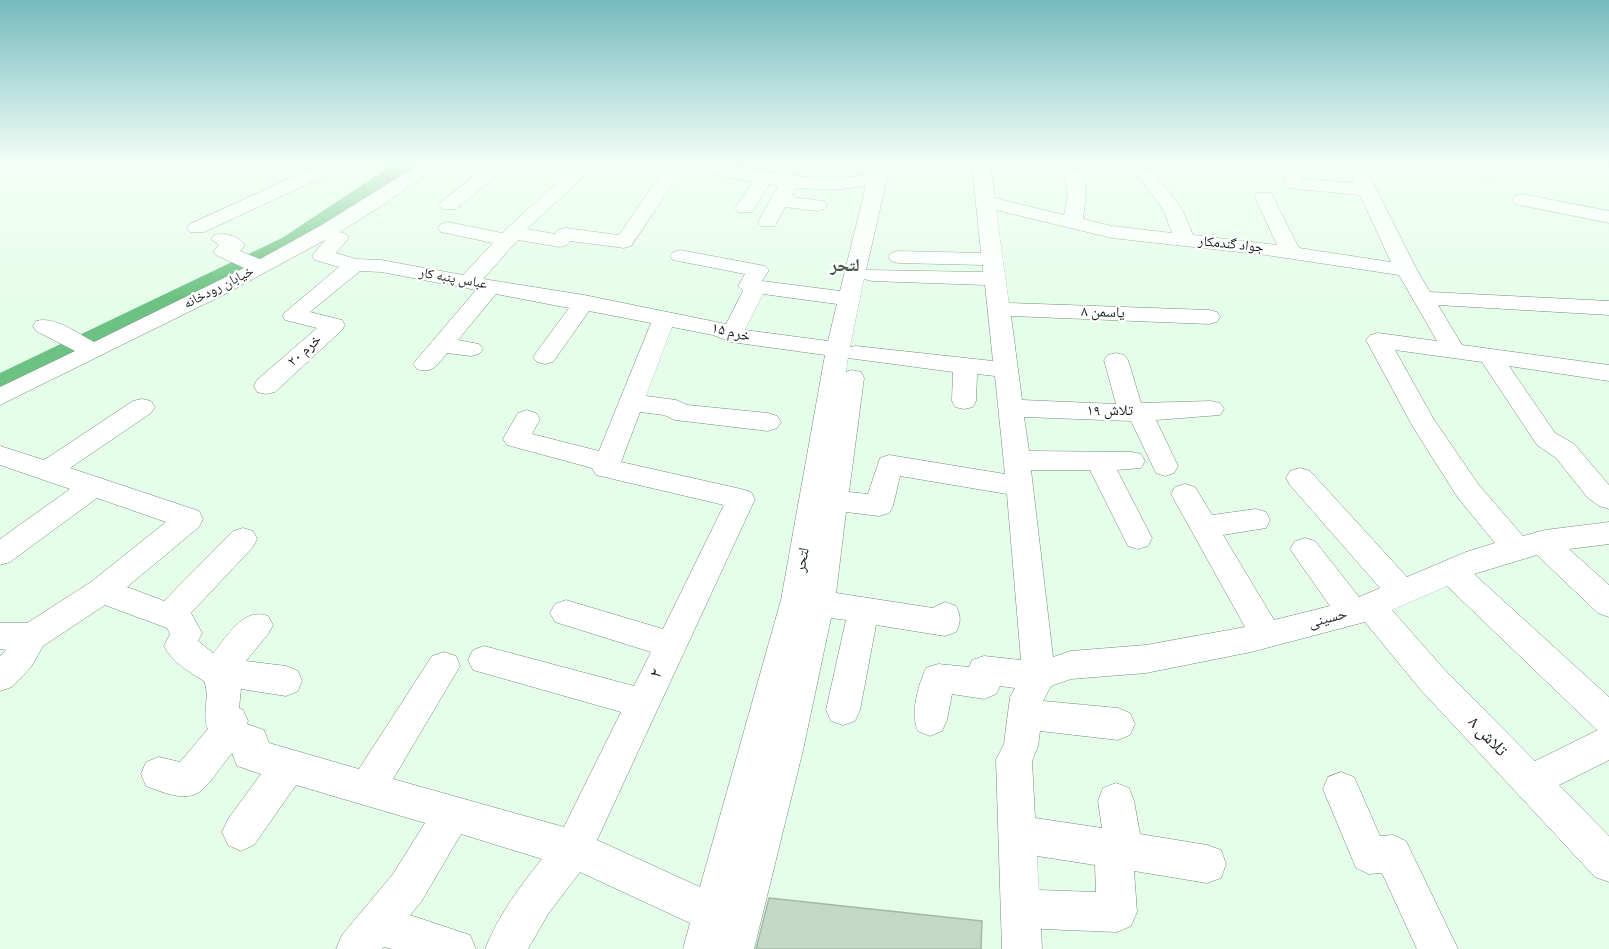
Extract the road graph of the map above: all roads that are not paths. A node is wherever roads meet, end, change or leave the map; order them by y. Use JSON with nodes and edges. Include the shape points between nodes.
{"nodes":[{"id":1,"x":238,"y":209,"type":"edge"},
{"id":2,"x":361,"y":209,"type":"edge"},
{"id":3,"x":540,"y":209,"type":"edge"},
{"id":4,"x":646,"y":209,"type":"edge"},
{"id":5,"x":775,"y":209,"type":"edge"},
{"id":6,"x":870,"y":209,"type":"edge"},
{"id":7,"x":880,"y":209,"type":"edge"},
{"id":8,"x":988,"y":209,"type":"edge"},
{"id":9,"x":1017,"y":209,"type":"edge"},
{"id":10,"x":1075,"y":209,"type":"edge"},
{"id":11,"x":1172,"y":209,"type":"edge"},
{"id":12,"x":1270,"y":209,"type":"edge"},
{"id":13,"x":1376,"y":209,"type":"edge"},
{"id":14,"x":1570,"y":209,"type":"edge"},
{"id":15,"x":1609,"y":217,"type":"edge"},
{"id":16,"x":768,"y":222,"type":"dead end"},
{"id":17,"x":1073,"y":223,"type":"junction"},
{"id":18,"x":197,"y":228,"type":"dead end"},
{"id":19,"x":448,"y":228,"type":"dead end"},
{"id":20,"x":324,"y":233,"type":"junction"},
{"id":21,"x":510,"y":237,"type":"junction"},
{"id":22,"x":221,"y":239,"type":"dead end"},
{"id":23,"x":1185,"y":240,"type":"junction"},
{"id":24,"x":1291,"y":252,"type":"junction"},
{"id":25,"x":680,"y":256,"type":"dead end"},
{"id":26,"x":898,"y":257,"type":"dead end"},
{"id":27,"x":355,"y":265,"type":"junction"},
{"id":28,"x":260,"y":267,"type":"junction"},
{"id":29,"x":993,"y":269,"type":"junction"},
{"id":30,"x":1406,"y":270,"type":"junction"},
{"id":31,"x":872,"y":275,"type":"junction"},
{"id":32,"x":756,"y":276,"type":"junction"},
{"id":33,"x":468,"y":282,"type":"junction"},
{"id":34,"x":491,"y":286,"type":"junction"},
{"id":35,"x":1423,"y":298,"type":"junction"},
{"id":36,"x":850,"y":299,"type":"junction"},
{"id":37,"x":584,"y":302,"type":"junction"},
{"id":38,"x":1609,"y":308,"type":"edge"},
{"id":39,"x":998,"y":309,"type":"junction"},
{"id":40,"x":624,"y":311,"type":"joint"},
{"id":41,"x":1209,"y":318,"type":"dead end"},
{"id":42,"x":664,"y":319,"type":"junction"},
{"id":43,"x":44,"y":326,"type":"dead end"},
{"id":44,"x":731,"y":335,"type":"junction"},
{"id":45,"x":441,"y":345,"type":"junction"},
{"id":46,"x":471,"y":349,"type":"dead end"},
{"id":47,"x":93,"y":350,"type":"junction"},
{"id":48,"x":1454,"y":350,"type":"junction"},
{"id":49,"x":847,"y":352,"type":"junction"},
{"id":50,"x":1489,"y":355,"type":"junction"},
{"id":51,"x":545,"y":357,"type":"dead end"},
{"id":52,"x":1116,"y":360,"type":"dead end"},
{"id":53,"x":425,"y":364,"type":"dead end"},
{"id":54,"x":965,"y":366,"type":"junction"},
{"id":55,"x":1005,"y":370,"type":"junction"},
{"id":56,"x":1609,"y":373,"type":"edge"},
{"id":57,"x":266,"y":386,"type":"dead end"},
{"id":58,"x":0,"y":397,"type":"edge"},
{"id":59,"x":964,"y":401,"type":"dead end"},
{"id":60,"x":630,"y":403,"type":"junction"},
{"id":61,"x":142,"y":407,"type":"dead end"},
{"id":62,"x":1010,"y":408,"type":"junction"},
{"id":63,"x":1211,"y":409,"type":"dead end"},
{"id":64,"x":1135,"y":412,"type":"junction"},
{"id":65,"x":527,"y":419,"type":"dead end"},
{"id":66,"x":768,"y":422,"type":"dead end"},
{"id":67,"x":0,"y":455,"type":"edge"},
{"id":68,"x":1099,"y":461,"type":"junction"},
{"id":69,"x":1132,"y":461,"type":"dead end"},
{"id":70,"x":607,"y":462,"type":"junction"},
{"id":71,"x":1165,"y":466,"type":"dead end"},
{"id":72,"x":48,"y":470,"type":"junction"},
{"id":73,"x":1018,"y":473,"type":"junction"},
{"id":74,"x":1300,"y":478,"type":"dead end"},
{"id":75,"x":94,"y":486,"type":"junction"},
{"id":76,"x":1185,"y":494,"type":"dead end"},
{"id":77,"x":1609,"y":499,"type":"edge"},
{"id":78,"x":834,"y":500,"type":"junction"},
{"id":79,"x":1256,"y":520,"type":"dead end"},
{"id":80,"x":1203,"y":526,"type":"junction"},
{"id":81,"x":1609,"y":533,"type":"edge"},
{"id":82,"x":1138,"y":538,"type":"dead end"},
{"id":83,"x":243,"y":539,"type":"dead end"},
{"id":84,"x":1530,"y":545,"type":"junction"},
{"id":85,"x":1305,"y":549,"type":"dead end"},
{"id":86,"x":0,"y":554,"type":"edge"},
{"id":87,"x":1451,"y":571,"type":"junction"},
{"id":88,"x":102,"y":591,"type":"junction"},
{"id":89,"x":1402,"y":592,"type":"junction"},
{"id":90,"x":819,"y":603,"type":"junction"},
{"id":91,"x":1609,"y":604,"type":"edge"},
{"id":92,"x":1362,"y":609,"type":"junction"},
{"id":93,"x":863,"y":611,"type":"junction"},
{"id":94,"x":566,"y":613,"type":"dead end"},
{"id":95,"x":945,"y":615,"type":"dead end"},
{"id":96,"x":169,"y":616,"type":"junction"},
{"id":97,"x":257,"y":625,"type":"dead end"},
{"id":98,"x":1266,"y":635,"type":"junction"},
{"id":99,"x":16,"y":636,"type":"edge"},
{"id":100,"x":671,"y":645,"type":"junction"},
{"id":101,"x":484,"y":660,"type":"dead end"},
{"id":102,"x":444,"y":666,"type":"dead end"},
{"id":103,"x":217,"y":670,"type":"junction"},
{"id":104,"x":1039,"y":676,"type":"junction"},
{"id":105,"x":0,"y":677,"type":"edge"},
{"id":106,"x":286,"y":681,"type":"dead end"},
{"id":107,"x":643,"y":703,"type":"junction"},
{"id":108,"x":843,"y":710,"type":"dead end"},
{"id":109,"x":1025,"y":714,"type":"junction"},
{"id":110,"x":1609,"y":719,"type":"edge"},
{"id":111,"x":930,"y":720,"type":"dead end"},
{"id":112,"x":1118,"y":724,"type":"dead end"},
{"id":113,"x":225,"y":735,"type":"junction"},
{"id":114,"x":1609,"y":742,"type":"edge"},
{"id":115,"x":772,"y":748,"type":"junction"},
{"id":116,"x":289,"y":765,"type":"junction"},
{"id":117,"x":159,"y":774,"type":"dead end"},
{"id":118,"x":1530,"y":781,"type":"junction"},
{"id":119,"x":367,"y":788,"type":"junction"},
{"id":120,"x":1341,"y":789,"type":"dead end"},
{"id":121,"x":1116,"y":801,"type":"dead end"},
{"id":122,"x":453,"y":813,"type":"junction"},
{"id":123,"x":241,"y":832,"type":"dead end"},
{"id":124,"x":1017,"y":834,"type":"junction"},
{"id":125,"x":573,"y":849,"type":"junction"},
{"id":126,"x":1118,"y":850,"type":"junction"},
{"id":127,"x":1609,"y":863,"type":"edge"},
{"id":128,"x":1207,"y":864,"type":"dead end"},
{"id":129,"x":1020,"y":909,"type":"junction"},
{"id":130,"x":722,"y":932,"type":"edge"},
{"id":131,"x":366,"y":936,"type":"edge"},
{"id":132,"x":456,"y":949,"type":"edge"},
{"id":133,"x":505,"y":949,"type":"edge"},
{"id":134,"x":1022,"y":949,"type":"edge"},
{"id":135,"x":1438,"y":949,"type":"edge"}],
"edges":[{"from":1,"to":18,"type":"street"},
{"from":2,"to":20,"type":"street","name":"خیابان رودخانه"},
{"from":3,"to":21,"type":"street"},
{"from":4,"to":21,"type":"street","via":[[624,242],[565,234],[560,241]]},
{"from":5,"to":16,"type":"street"},
{"from":6,"to":36,"type":"street","name":"لتحر"},
{"from":7,"to":31,"type":"street","name":"لتحر"},
{"from":8,"to":29,"type":"street"},
{"from":9,"to":17,"type":"street","name":"جواد گندمکار"},
{"from":10,"to":17,"type":"street"},
{"from":11,"to":23,"type":"street"},
{"from":12,"to":24,"type":"street"},
{"from":13,"to":30,"type":"street"},
{"from":14,"to":15,"type":"street"},
{"from":17,"to":23,"type":"street","name":"جواد گندمکار","via":[[1112,232]]},
{"from":19,"to":21,"type":"street"},
{"from":20,"to":27,"type":"street","name":"عباس پنبه کار","via":[[339,238],[322,256]]},
{"from":20,"to":28,"type":"street","name":"خیابان رودخانه"},
{"from":21,"to":33,"type":"street"},
{"from":22,"to":28,"type":"street","via":[[235,245],[224,251]]},
{"from":23,"to":24,"type":"street","name":"جواد گندمکار"},
{"from":24,"to":30,"type":"street","name":"جواد گندمکار"},
{"from":25,"to":32,"type":"street"},
{"from":26,"to":29,"type":"street"},
{"from":27,"to":33,"type":"street","name":"عباس پنبه کار"},
{"from":27,"to":57,"type":"street","name":"خرم ۲۰","via":[[293,315],[334,325]]},
{"from":28,"to":47,"type":"street","name":"خیابان رودخانه"},
{"from":29,"to":31,"type":"street"},
{"from":29,"to":39,"type":"street"},
{"from":30,"to":35,"type":"street"},
{"from":31,"to":49,"type":"street","name":"لتحر"},
{"from":32,"to":36,"type":"street"},
{"from":32,"to":44,"type":"street"},
{"from":33,"to":34,"type":"street","name":"عباس پنبه کار"},
{"from":34,"to":37,"type":"street","name":"عباس پنبه کار"},
{"from":34,"to":45,"type":"street"},
{"from":35,"to":38,"type":"street"},
{"from":35,"to":48,"type":"street"},
{"from":36,"to":49,"type":"street","name":"لتحر"},
{"from":37,"to":40,"type":"street","name":"عباس پنبه کار"},
{"from":37,"to":51,"type":"street"},
{"from":39,"to":41,"type":"street","name":"یاسمن ۸","via":[[1065,301]]},
{"from":39,"to":55,"type":"street"},
{"from":40,"to":42,"type":"street","name":"خرم ۱۵"},
{"from":42,"to":44,"type":"street","name":"خرم ۱۵","via":[[719,329]]},
{"from":42,"to":60,"type":"street"},
{"from":43,"to":47,"type":"street"},
{"from":44,"to":49,"type":"street","name":"خرم ۱۵"},
{"from":45,"to":46,"type":"street"},
{"from":45,"to":53,"type":"street"},
{"from":47,"to":58,"type":"street","name":"خیابان رودخانه"},
{"from":48,"to":50,"type":"street"},
{"from":48,"to":84,"type":"street","via":[[1378,340],[1422,421],[1468,491]]},
{"from":49,"to":54,"type":"street","name":"خرم ۱۵"},
{"from":49,"to":78,"type":"street","name":"لتحر"},
{"from":49,"to":115,"type":"street","name":"لتحر","via":[[796,600]]},
{"from":50,"to":56,"type":"street"},
{"from":50,"to":77,"type":"street","via":[[1546,439],[1564,451]]},
{"from":52,"to":64,"type":"street"},
{"from":54,"to":55,"type":"street","name":"خرم ۱۵"},
{"from":54,"to":59,"type":"street"},
{"from":55,"to":62,"type":"street"},
{"from":60,"to":66,"type":"street"},
{"from":60,"to":70,"type":"street"},
{"from":61,"to":72,"type":"street"},
{"from":62,"to":64,"type":"street","name":"تلاش ۱۹"},
{"from":62,"to":73,"type":"street"},
{"from":63,"to":64,"type":"street","name":"تلاش ۱۹"},
{"from":64,"to":71,"type":"street"},
{"from":65,"to":70,"type":"street","via":[[516,439]]},
{"from":67,"to":72,"type":"street"},
{"from":68,"to":69,"type":"street"},
{"from":68,"to":73,"type":"street"},
{"from":68,"to":82,"type":"street"},
{"from":70,"to":100,"type":"street","name":"۲","via":[[604,468],[741,499]]},
{"from":72,"to":75,"type":"street"},
{"from":73,"to":78,"type":"street","via":[[889,465],[879,506]]},
{"from":73,"to":104,"type":"street"},
{"from":74,"to":89,"type":"street"},
{"from":75,"to":86,"type":"street"},
{"from":75,"to":88,"type":"street","via":[[189,519]]},
{"from":76,"to":80,"type":"street"},
{"from":78,"to":90,"type":"street","name":"لتحر"},
{"from":79,"to":80,"type":"street"},
{"from":80,"to":98,"type":"street"},
{"from":81,"to":84,"type":"street","name":"حسینی"},
{"from":83,"to":96,"type":"street"},
{"from":84,"to":87,"type":"street","name":"حسینی"},
{"from":84,"to":91,"type":"street"},
{"from":85,"to":92,"type":"street","name":"تلاش ۸"},
{"from":87,"to":89,"type":"street","name":"حسینی"},
{"from":87,"to":110,"type":"street"},
{"from":88,"to":96,"type":"street"},
{"from":88,"to":99,"type":"street"},
{"from":89,"to":92,"type":"street","name":"حسینی"},
{"from":90,"to":93,"type":"street"},
{"from":90,"to":115,"type":"street","name":"لتحر"},
{"from":92,"to":98,"type":"street","name":"حسینی"},
{"from":92,"to":118,"type":"street","name":"تلاش ۸"},
{"from":93,"to":95,"type":"street","via":[[945,623]]},
{"from":93,"to":108,"type":"street"},
{"from":94,"to":100,"type":"street"},
{"from":96,"to":103,"type":"street","via":[[178,619],[186,633],[180,646]]},
{"from":97,"to":103,"type":"street"},
{"from":98,"to":104,"type":"street","name":"حسینی","via":[[1146,660],[1071,665]]},
{"from":99,"to":105,"type":"street","via":[[20,657]]},
{"from":100,"to":107,"type":"street","name":"۲"},
{"from":101,"to":107,"type":"street"},
{"from":102,"to":119,"type":"street"},
{"from":103,"to":106,"type":"street"},
{"from":103,"to":113,"type":"street","via":[[225,688],[221,719],[231,722]]},
{"from":104,"to":109,"type":"street","via":[[1027,697]]},
{"from":104,"to":111,"type":"street","via":[[984,670],[984,684],[938,678]]},
{"from":107,"to":125,"type":"street","name":"۲"},
{"from":109,"to":112,"type":"street"},
{"from":109,"to":124,"type":"street","via":[[1021,746],[1014,760]]},
{"from":113,"to":116,"type":"street","via":[[252,741],[249,754]]},
{"from":113,"to":117,"type":"street","via":[[187,781]]},
{"from":114,"to":118,"type":"street"},
{"from":115,"to":130,"type":"street","name":"لتحر"},
{"from":116,"to":119,"type":"street"},
{"from":116,"to":123,"type":"street"},
{"from":118,"to":127,"type":"street","name":"تلاش ۸"},
{"from":119,"to":122,"type":"street"},
{"from":120,"to":135,"type":"street","via":[[1369,855],[1393,854]]},
{"from":121,"to":126,"type":"street"},
{"from":122,"to":125,"type":"street"},
{"from":122,"to":131,"type":"street","via":[[407,888]]},
{"from":124,"to":126,"type":"street"},
{"from":124,"to":129,"type":"street"},
{"from":125,"to":130,"type":"street"},
{"from":125,"to":133,"type":"street","name":"۲","via":[[534,900]]},
{"from":126,"to":128,"type":"street"},
{"from":126,"to":129,"type":"street","via":[[1118,912]]},
{"from":129,"to":134,"type":"street"},
{"from":131,"to":132,"type":"street"}]}
